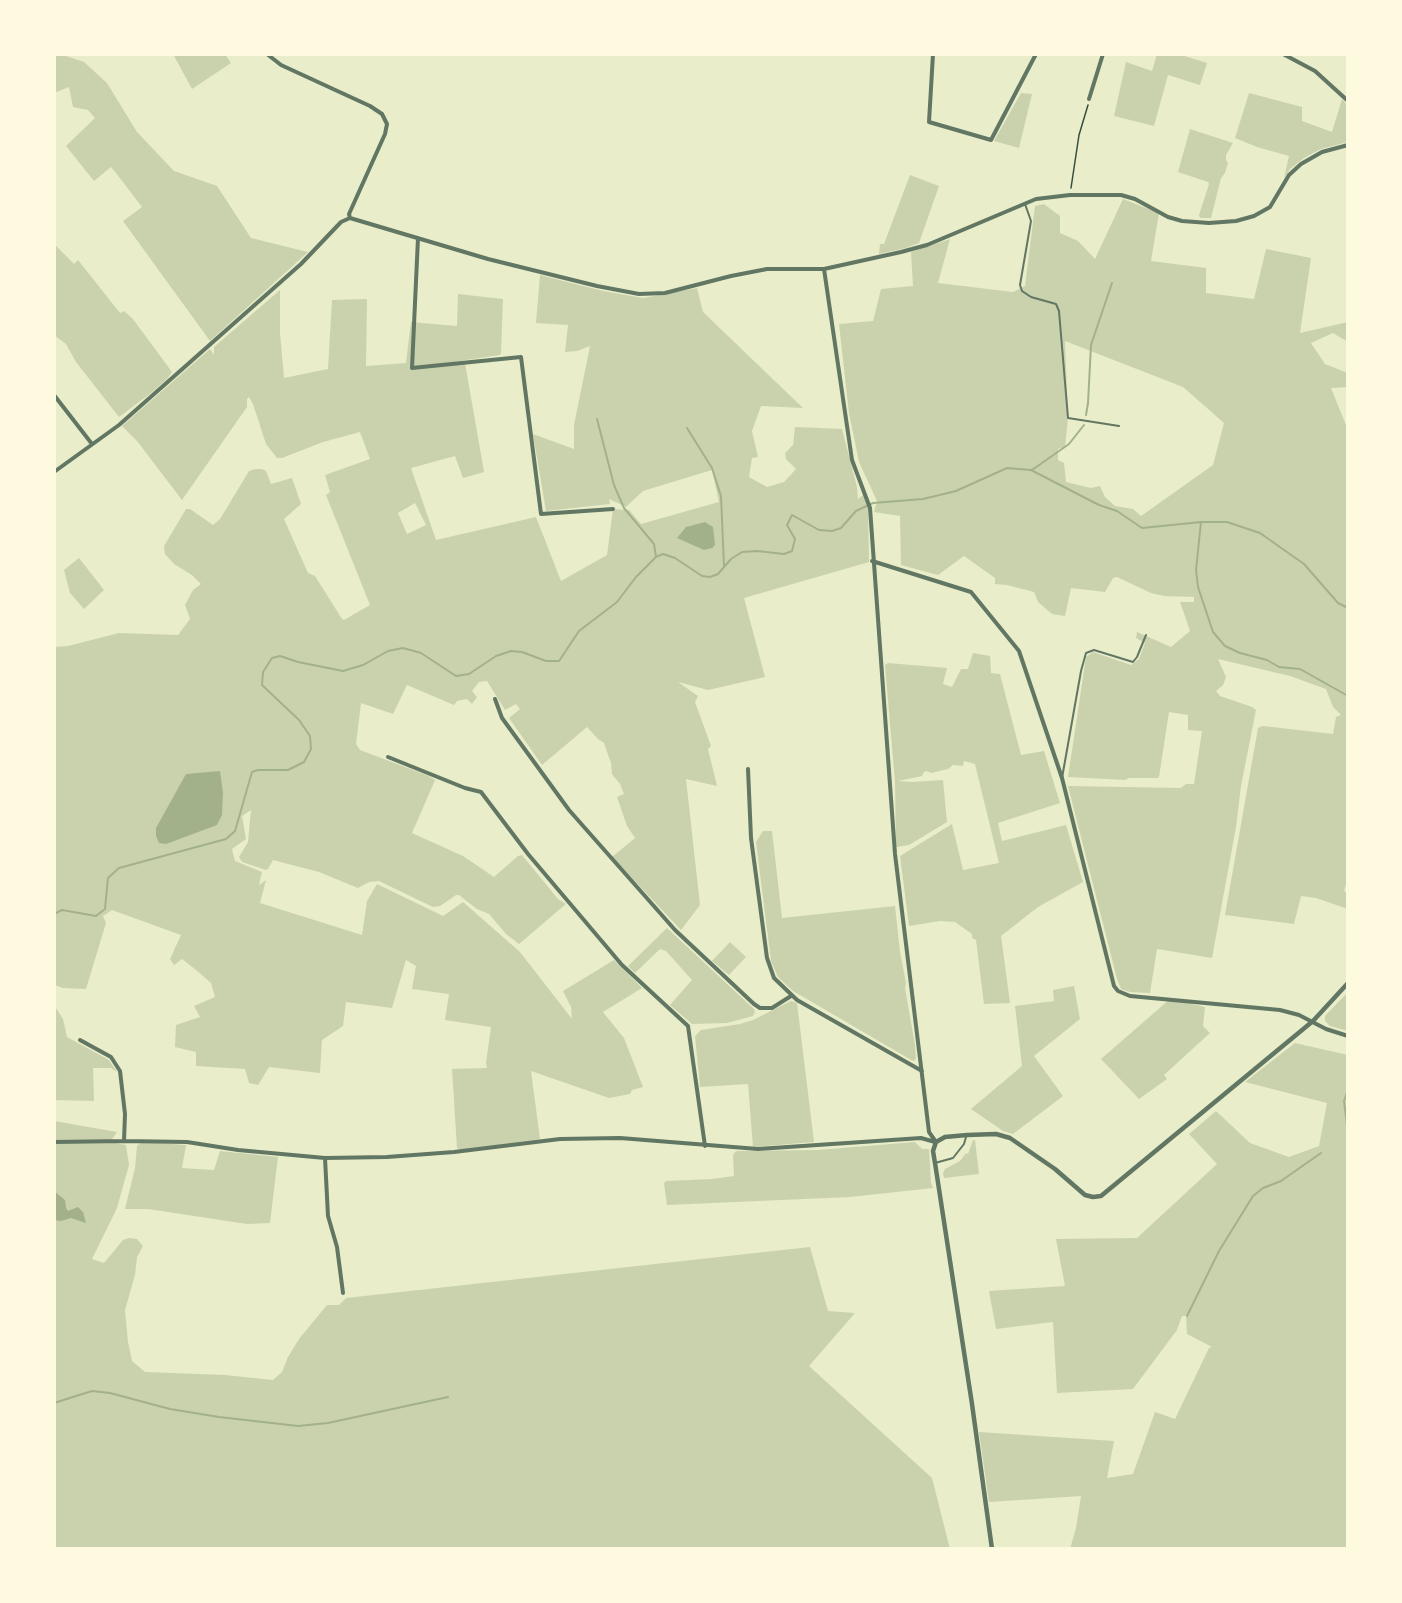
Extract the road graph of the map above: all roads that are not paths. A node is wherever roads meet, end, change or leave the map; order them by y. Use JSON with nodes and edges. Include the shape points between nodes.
{"nodes":[{"id":1,"x":267,"y":54,"type":"edge"},
{"id":2,"x":933,"y":54,"type":"edge"},
{"id":3,"x":1036,"y":54,"type":"edge"},
{"id":4,"x":1103,"y":54,"type":"edge"},
{"id":5,"x":1283,"y":54,"type":"edge"},
{"id":6,"x":1089,"y":99,"type":"road end"},
{"id":7,"x":1348,"y":101,"type":"edge"},
{"id":8,"x":1348,"y":145,"type":"edge"},
{"id":9,"x":1025,"y":204,"type":"junction"},
{"id":10,"x":350,"y":218,"type":"junction"},
{"id":11,"x":418,"y":238,"type":"junction"},
{"id":12,"x":824,"y":269,"type":"junction"},
{"id":13,"x":54,"y":395,"type":"edge"},
{"id":14,"x":1119,"y":426,"type":"dead end"},
{"id":15,"x":92,"y":444,"type":"junction"},
{"id":16,"x":54,"y":472,"type":"edge"},
{"id":17,"x":613,"y":509,"type":"dead end"},
{"id":18,"x":873,"y":561,"type":"junction"},
{"id":19,"x":1146,"y":635,"type":"dead end"},
{"id":20,"x":495,"y":699,"type":"dead end"},
{"id":21,"x":388,"y":757,"type":"dead end"},
{"id":22,"x":748,"y":769,"type":"dead end"},
{"id":23,"x":1062,"y":778,"type":"junction"},
{"id":24,"x":1348,"y":983,"type":"edge"},
{"id":25,"x":791,"y":996,"type":"junction"},
{"id":26,"x":1312,"y":1022,"type":"junction"},
{"id":27,"x":1348,"y":1036,"type":"edge"},
{"id":28,"x":80,"y":1040,"type":"dead end"},
{"id":29,"x":923,"y":1072,"type":"junction"},
{"id":30,"x":967,"y":1135,"type":"junction"},
{"id":31,"x":124,"y":1141,"type":"junction"},
{"id":32,"x":54,"y":1142,"type":"edge"},
{"id":33,"x":936,"y":1142,"type":"junction"},
{"id":34,"x":705,"y":1146,"type":"junction"},
{"id":35,"x":325,"y":1158,"type":"junction"},
{"id":36,"x":935,"y":1163,"type":"junction"},
{"id":37,"x":343,"y":1293,"type":"dead end"},
{"id":38,"x":992,"y":1549,"type":"edge"}],
"edges":[{"from":1,"to":10,"type":"street","via":[[280,65],[382,114],[387,124],[385,134]]},
{"from":2,"to":3,"type":"street","via":[[929,122],[991,140]]},
{"from":4,"to":6,"type":"street"},
{"from":5,"to":7,"type":"street","via":[[1315,71]]},
{"from":8,"to":9,"type":"street","via":[[1322,152],[1300,164],[1269,207],[1236,221],[1209,223],[1168,217],[1121,195],[1070,195]]},
{"from":9,"to":12,"type":"street","via":[[927,245]]},
{"from":9,"to":14,"type":"lane","via":[[1031,221],[1020,285],[1030,297],[1056,304],[1059,311],[1068,418]]},
{"from":10,"to":11,"type":"street"},
{"from":10,"to":15,"type":"street","via":[[341,222],[301,264],[136,410]]},
{"from":11,"to":12,"type":"street","via":[[488,259],[639,294],[665,293],[767,269]]},
{"from":11,"to":17,"type":"street","via":[[412,368],[521,357],[541,514]]},
{"from":12,"to":18,"type":"street","via":[[852,460],[870,508]]},
{"from":13,"to":15,"type":"street"},
{"from":15,"to":16,"type":"street"},
{"from":18,"to":23,"type":"street","via":[[971,592],[1019,651]]},
{"from":18,"to":29,"type":"street","via":[[895,855]]},
{"from":19,"to":23,"type":"lane","via":[[1133,662],[1094,650],[1086,653]]},
{"from":20,"to":25,"type":"street","via":[[502,718],[569,810],[675,930],[760,1008],[772,1008]]},
{"from":21,"to":34,"type":"street","via":[[481,792],[622,965],[688,1026]]},
{"from":22,"to":25,"type":"street","via":[[751,837],[767,958],[774,978]]},
{"from":23,"to":26,"type":"street","via":[[1118,991],[1130,996],[1280,1010]]},
{"from":24,"to":26,"type":"street"},
{"from":25,"to":29,"type":"street"},
{"from":26,"to":27,"type":"street"},
{"from":26,"to":30,"type":"street","via":[[1119,1183],[1097,1197],[1085,1196],[1010,1138],[996,1134]]},
{"from":28,"to":31,"type":"street","via":[[111,1057],[122,1075]]},
{"from":29,"to":33,"type":"street","via":[[929,1132]]},
{"from":30,"to":33,"type":"street"},
{"from":30,"to":36,"type":"lane","via":[[953,1158]]},
{"from":31,"to":32,"type":"street"},
{"from":31,"to":35,"type":"street","via":[[188,1142]]},
{"from":33,"to":34,"type":"street","via":[[921,1138],[787,1149]]},
{"from":33,"to":36,"type":"street"},
{"from":34,"to":35,"type":"street","via":[[620,1138],[560,1139],[454,1152]]},
{"from":35,"to":37,"type":"street","via":[[328,1216]]},
{"from":36,"to":38,"type":"street"}]}
